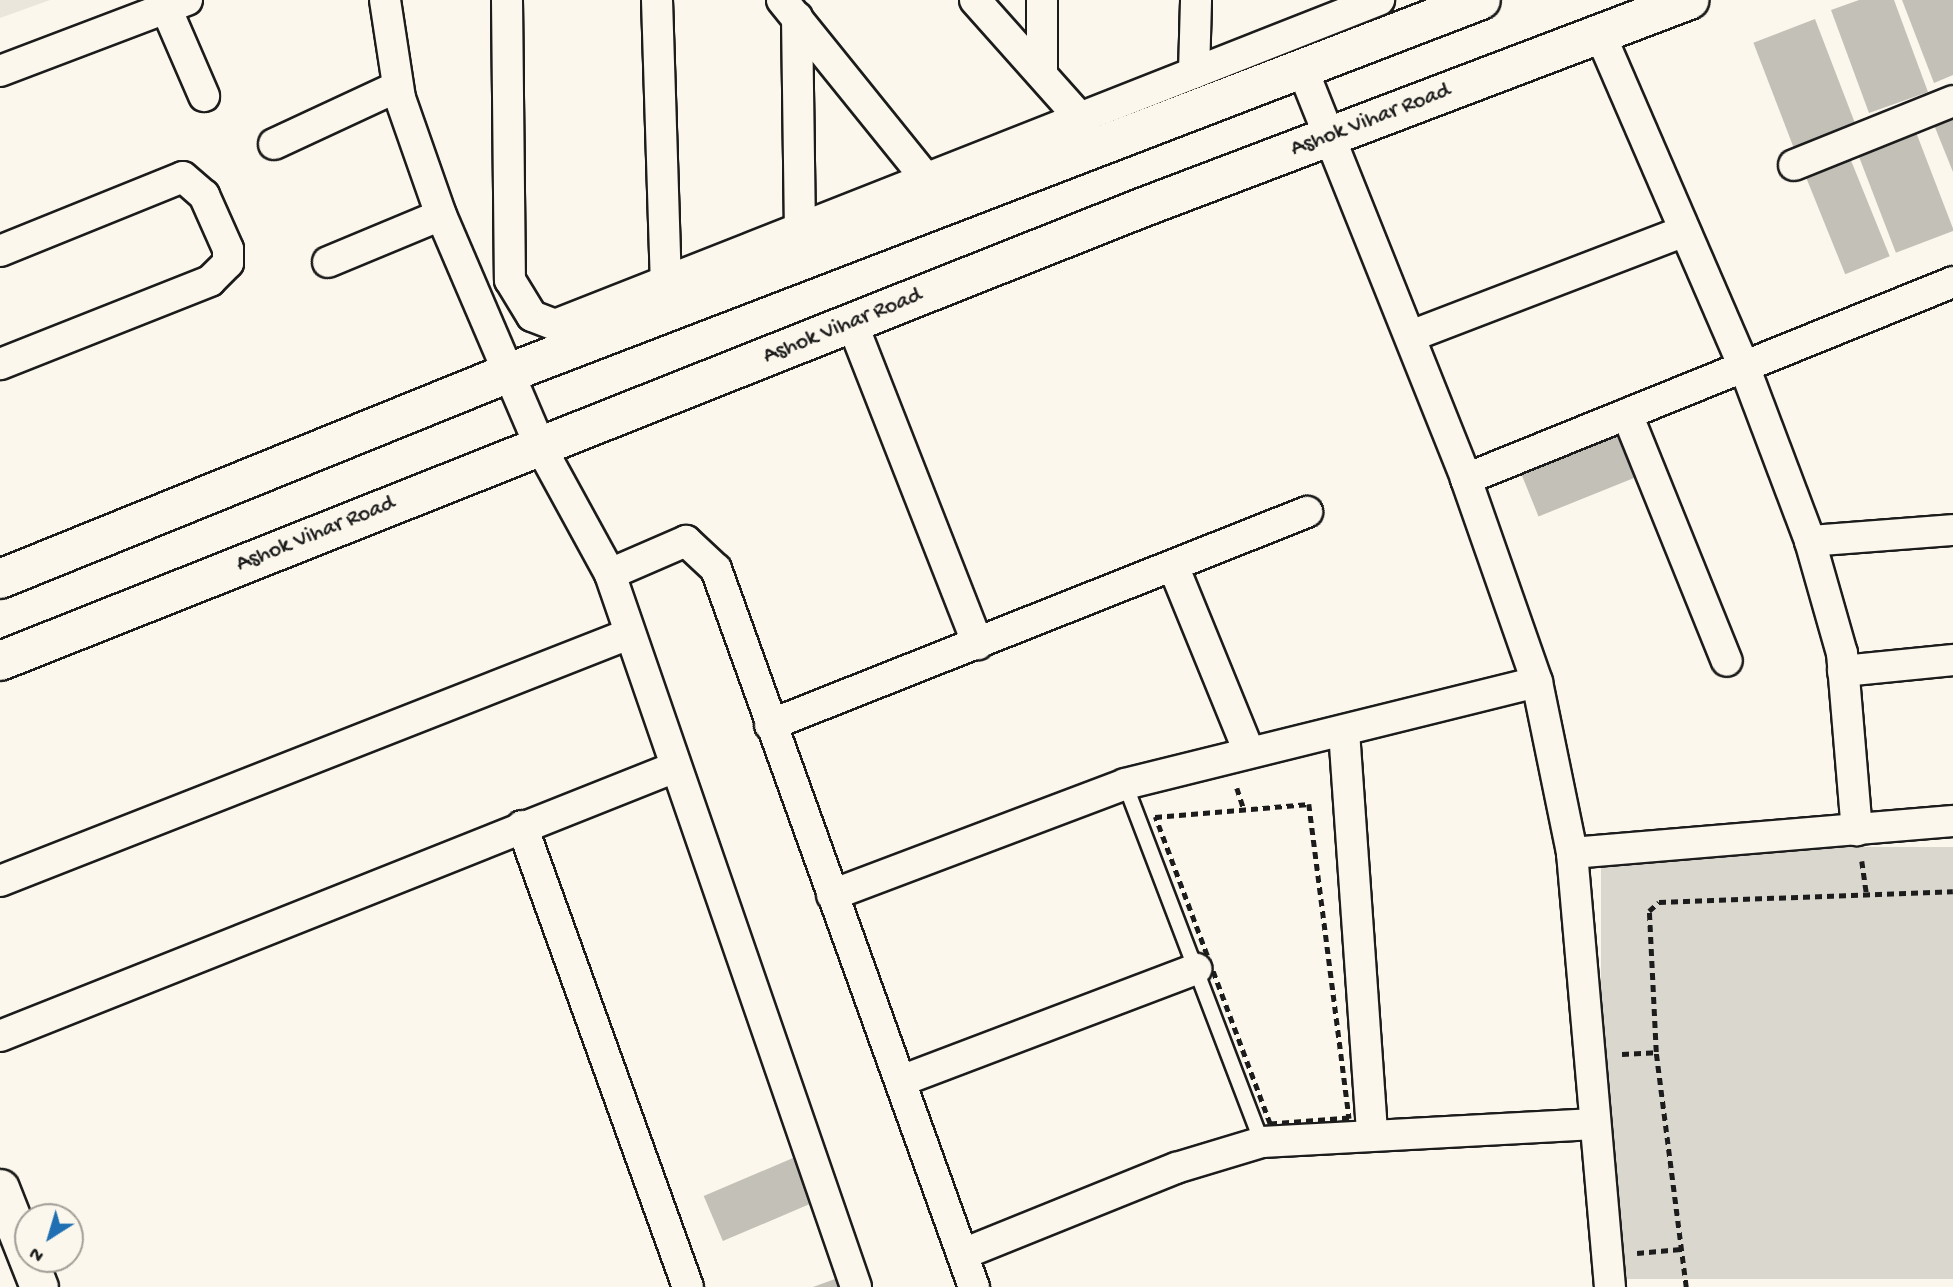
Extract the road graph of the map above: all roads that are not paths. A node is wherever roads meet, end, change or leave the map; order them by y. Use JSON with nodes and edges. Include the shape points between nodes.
{"nodes":[{"id":1,"x":385,"y":0,"type":"edge"},
{"id":2,"x":507,"y":0,"type":"edge"},
{"id":3,"x":657,"y":0,"type":"edge"},
{"id":4,"x":975,"y":0,"type":"edge"},
{"id":5,"x":1042,"y":0,"type":"edge"},
{"id":6,"x":1196,"y":0,"type":"edge"},
{"id":7,"x":1379,"y":0,"type":"edge"},
{"id":8,"x":1481,"y":0,"type":"edge"},
{"id":9,"x":1689,"y":0,"type":"edge"},
{"id":10,"x":176,"y":4,"type":"edge"},
{"id":11,"x":1328,"y":8,"type":"edge"},
{"id":12,"x":790,"y":9,"type":"edge"},
{"id":13,"x":1600,"y":34,"type":"junction"},
{"id":14,"x":1302,"y":68,"type":"junction"},
{"id":15,"x":0,"y":71,"type":"edge"},
{"id":16,"x":1042,"y":71,"type":"junction"},
{"id":17,"x":1194,"y":73,"type":"junction"},
{"id":18,"x":397,"y":88,"type":"junction"},
{"id":19,"x":204,"y":96,"type":"dead end"},
{"id":20,"x":1953,"y":101,"type":"edge"},
{"id":21,"x":1080,"y":118,"type":"junction"},
{"id":22,"x":1333,"y":135,"type":"junction"},
{"id":23,"x":274,"y":144,"type":"dead end"},
{"id":24,"x":1794,"y":165,"type":"dead end"},
{"id":25,"x":925,"y":177,"type":"junction"},
{"id":26,"x":442,"y":215,"type":"junction"},
{"id":27,"x":800,"y":228,"type":"junction"},
{"id":28,"x":1685,"y":230,"type":"junction"},
{"id":29,"x":0,"y":251,"type":"edge"},
{"id":30,"x":328,"y":262,"type":"dead end"},
{"id":31,"x":666,"y":281,"type":"junction"},
{"id":32,"x":1953,"y":282,"type":"edge"},
{"id":33,"x":852,"y":323,"type":"junction"},
{"id":34,"x":1411,"y":336,"type":"junction"},
{"id":35,"x":0,"y":364,"type":"edge"},
{"id":36,"x":1744,"y":366,"type":"junction"},
{"id":37,"x":506,"y":374,"type":"junction"},
{"id":38,"x":1627,"y":414,"type":"junction"},
{"id":39,"x":540,"y":446,"type":"junction"},
{"id":40,"x":1466,"y":479,"type":"junction"},
{"id":41,"x":1307,"y":512,"type":"dead end"},
{"id":42,"x":1953,"y":530,"type":"edge"},
{"id":43,"x":1810,"y":541,"type":"junction"},
{"id":44,"x":1174,"y":568,"type":"junction"},
{"id":45,"x":610,"y":574,"type":"junction"},
{"id":46,"x":0,"y":579,"type":"edge"},
{"id":47,"x":629,"y":634,"type":"junction"},
{"id":48,"x":978,"y":644,"type":"junction"},
{"id":49,"x":1953,"y":660,"type":"edge"},
{"id":50,"x":0,"y":661,"type":"edge"},
{"id":51,"x":1727,"y":661,"type":"dead end"},
{"id":52,"x":1843,"y":671,"type":"junction"},
{"id":53,"x":1537,"y":682,"type":"junction"},
{"id":54,"x":770,"y":724,"type":"junction"},
{"id":55,"x":1344,"y":731,"type":"junction"},
{"id":56,"x":1249,"y":752,"type":"junction"},
{"id":57,"x":673,"y":768,"type":"junction"},
{"id":58,"x":1125,"y":785,"type":"junction"},
{"id":59,"x":1953,"y":821,"type":"edge"},
{"id":60,"x":522,"y":826,"type":"junction"},
{"id":61,"x":1857,"y":830,"type":"junction"},
{"id":62,"x":1572,"y":853,"type":"junction"},
{"id":63,"x":0,"y":881,"type":"edge"},
{"id":64,"x":832,"y":895,"type":"junction"},
{"id":65,"x":1196,"y":969,"type":"junction"},
{"id":66,"x":0,"y":1036,"type":"edge"},
{"id":67,"x":901,"y":1081,"type":"junction"},
{"id":68,"x":1595,"y":1124,"type":"junction"},
{"id":69,"x":1372,"y":1132,"type":"junction"},
{"id":70,"x":1262,"y":1142,"type":"junction"},
{"id":71,"x":1,"y":1195,"type":"edge"},
{"id":72,"x":963,"y":1254,"type":"junction"},
{"id":73,"x":39,"y":1287,"type":"edge"},
{"id":74,"x":688,"y":1287,"type":"edge"},
{"id":75,"x":856,"y":1287,"type":"edge"},
{"id":76,"x":974,"y":1287,"type":"edge"},
{"id":77,"x":1610,"y":1287,"type":"edge"}],
"edges":[{"from":1,"to":18,"type":"street"},
{"from":2,"to":31,"type":"street","via":[[508,250],[514,293],[532,316],[555,325]]},
{"from":3,"to":31,"type":"street"},
{"from":4,"to":16,"type":"street"},
{"from":5,"to":16,"type":"street"},
{"from":6,"to":17,"type":"street"},
{"from":7,"to":11,"type":"street"},
{"from":8,"to":14,"type":"main road"},
{"from":9,"to":13,"type":"main road","name":"Ashok Vihar Road"},
{"from":10,"to":15,"type":"street"},
{"from":10,"to":19,"type":"street"},
{"from":11,"to":17,"type":"street"},
{"from":12,"to":25,"type":"street"},
{"from":12,"to":27,"type":"street"},
{"from":13,"to":22,"type":"main road","name":"Ashok Vihar Road"},
{"from":13,"to":28,"type":"street"},
{"from":14,"to":22,"type":"street"},
{"from":14,"to":37,"type":"main road"},
{"from":16,"to":21,"type":"street"},
{"from":17,"to":21,"type":"street"},
{"from":18,"to":23,"type":"street"},
{"from":18,"to":26,"type":"street"},
{"from":20,"to":24,"type":"street"},
{"from":21,"to":25,"type":"street"},
{"from":22,"to":33,"type":"main road","name":"Ashok Vihar Road"},
{"from":22,"to":34,"type":"street"},
{"from":25,"to":27,"type":"street"},
{"from":26,"to":30,"type":"street"},
{"from":26,"to":37,"type":"street"},
{"from":27,"to":31,"type":"street"},
{"from":28,"to":34,"type":"street"},
{"from":28,"to":36,"type":"street"},
{"from":29,"to":35,"type":"street","via":[[183,177],[204,195],[228,249],[228,263],[210,281]]},
{"from":32,"to":36,"type":"street"},
{"from":33,"to":39,"type":"main road","name":"Ashok Vihar Road"},
{"from":33,"to":48,"type":"street"},
{"from":34,"to":40,"type":"street"},
{"from":36,"to":38,"type":"street"},
{"from":36,"to":43,"type":"street"},
{"from":37,"to":39,"type":"street"},
{"from":37,"to":46,"type":"main road"},
{"from":38,"to":40,"type":"street"},
{"from":38,"to":51,"type":"street"},
{"from":39,"to":45,"type":"street"},
{"from":39,"to":50,"type":"main road","name":"Ashok Vihar Road"},
{"from":40,"to":53,"type":"street"},
{"from":41,"to":44,"type":"street"},
{"from":42,"to":43,"type":"street"},
{"from":43,"to":52,"type":"street"},
{"from":44,"to":48,"type":"street"},
{"from":44,"to":56,"type":"street"},
{"from":45,"to":47,"type":"street"},
{"from":45,"to":54,"type":"street","via":[[686,541],[702,550],[716,569]]},
{"from":47,"to":57,"type":"street"},
{"from":47,"to":63,"type":"street"},
{"from":48,"to":54,"type":"street"},
{"from":49,"to":52,"type":"street"},
{"from":52,"to":61,"type":"street"},
{"from":53,"to":55,"type":"street"},
{"from":53,"to":62,"type":"street"},
{"from":54,"to":64,"type":"street"},
{"from":55,"to":56,"type":"street"},
{"from":55,"to":69,"type":"street"},
{"from":56,"to":58,"type":"street"},
{"from":57,"to":60,"type":"street"},
{"from":57,"to":75,"type":"street"},
{"from":58,"to":64,"type":"street"},
{"from":58,"to":65,"type":"lane"},
{"from":59,"to":61,"type":"street"},
{"from":60,"to":66,"type":"street"},
{"from":60,"to":74,"type":"street"},
{"from":61,"to":62,"type":"street"},
{"from":62,"to":68,"type":"street"},
{"from":64,"to":67,"type":"street"},
{"from":65,"to":67,"type":"street"},
{"from":65,"to":70,"type":"lane"},
{"from":67,"to":72,"type":"street"},
{"from":68,"to":69,"type":"street"},
{"from":68,"to":77,"type":"street"},
{"from":69,"to":70,"type":"street"},
{"from":70,"to":72,"type":"street","via":[[1176,1168]]},
{"from":71,"to":73,"type":"street"},
{"from":72,"to":76,"type":"street"}]}
